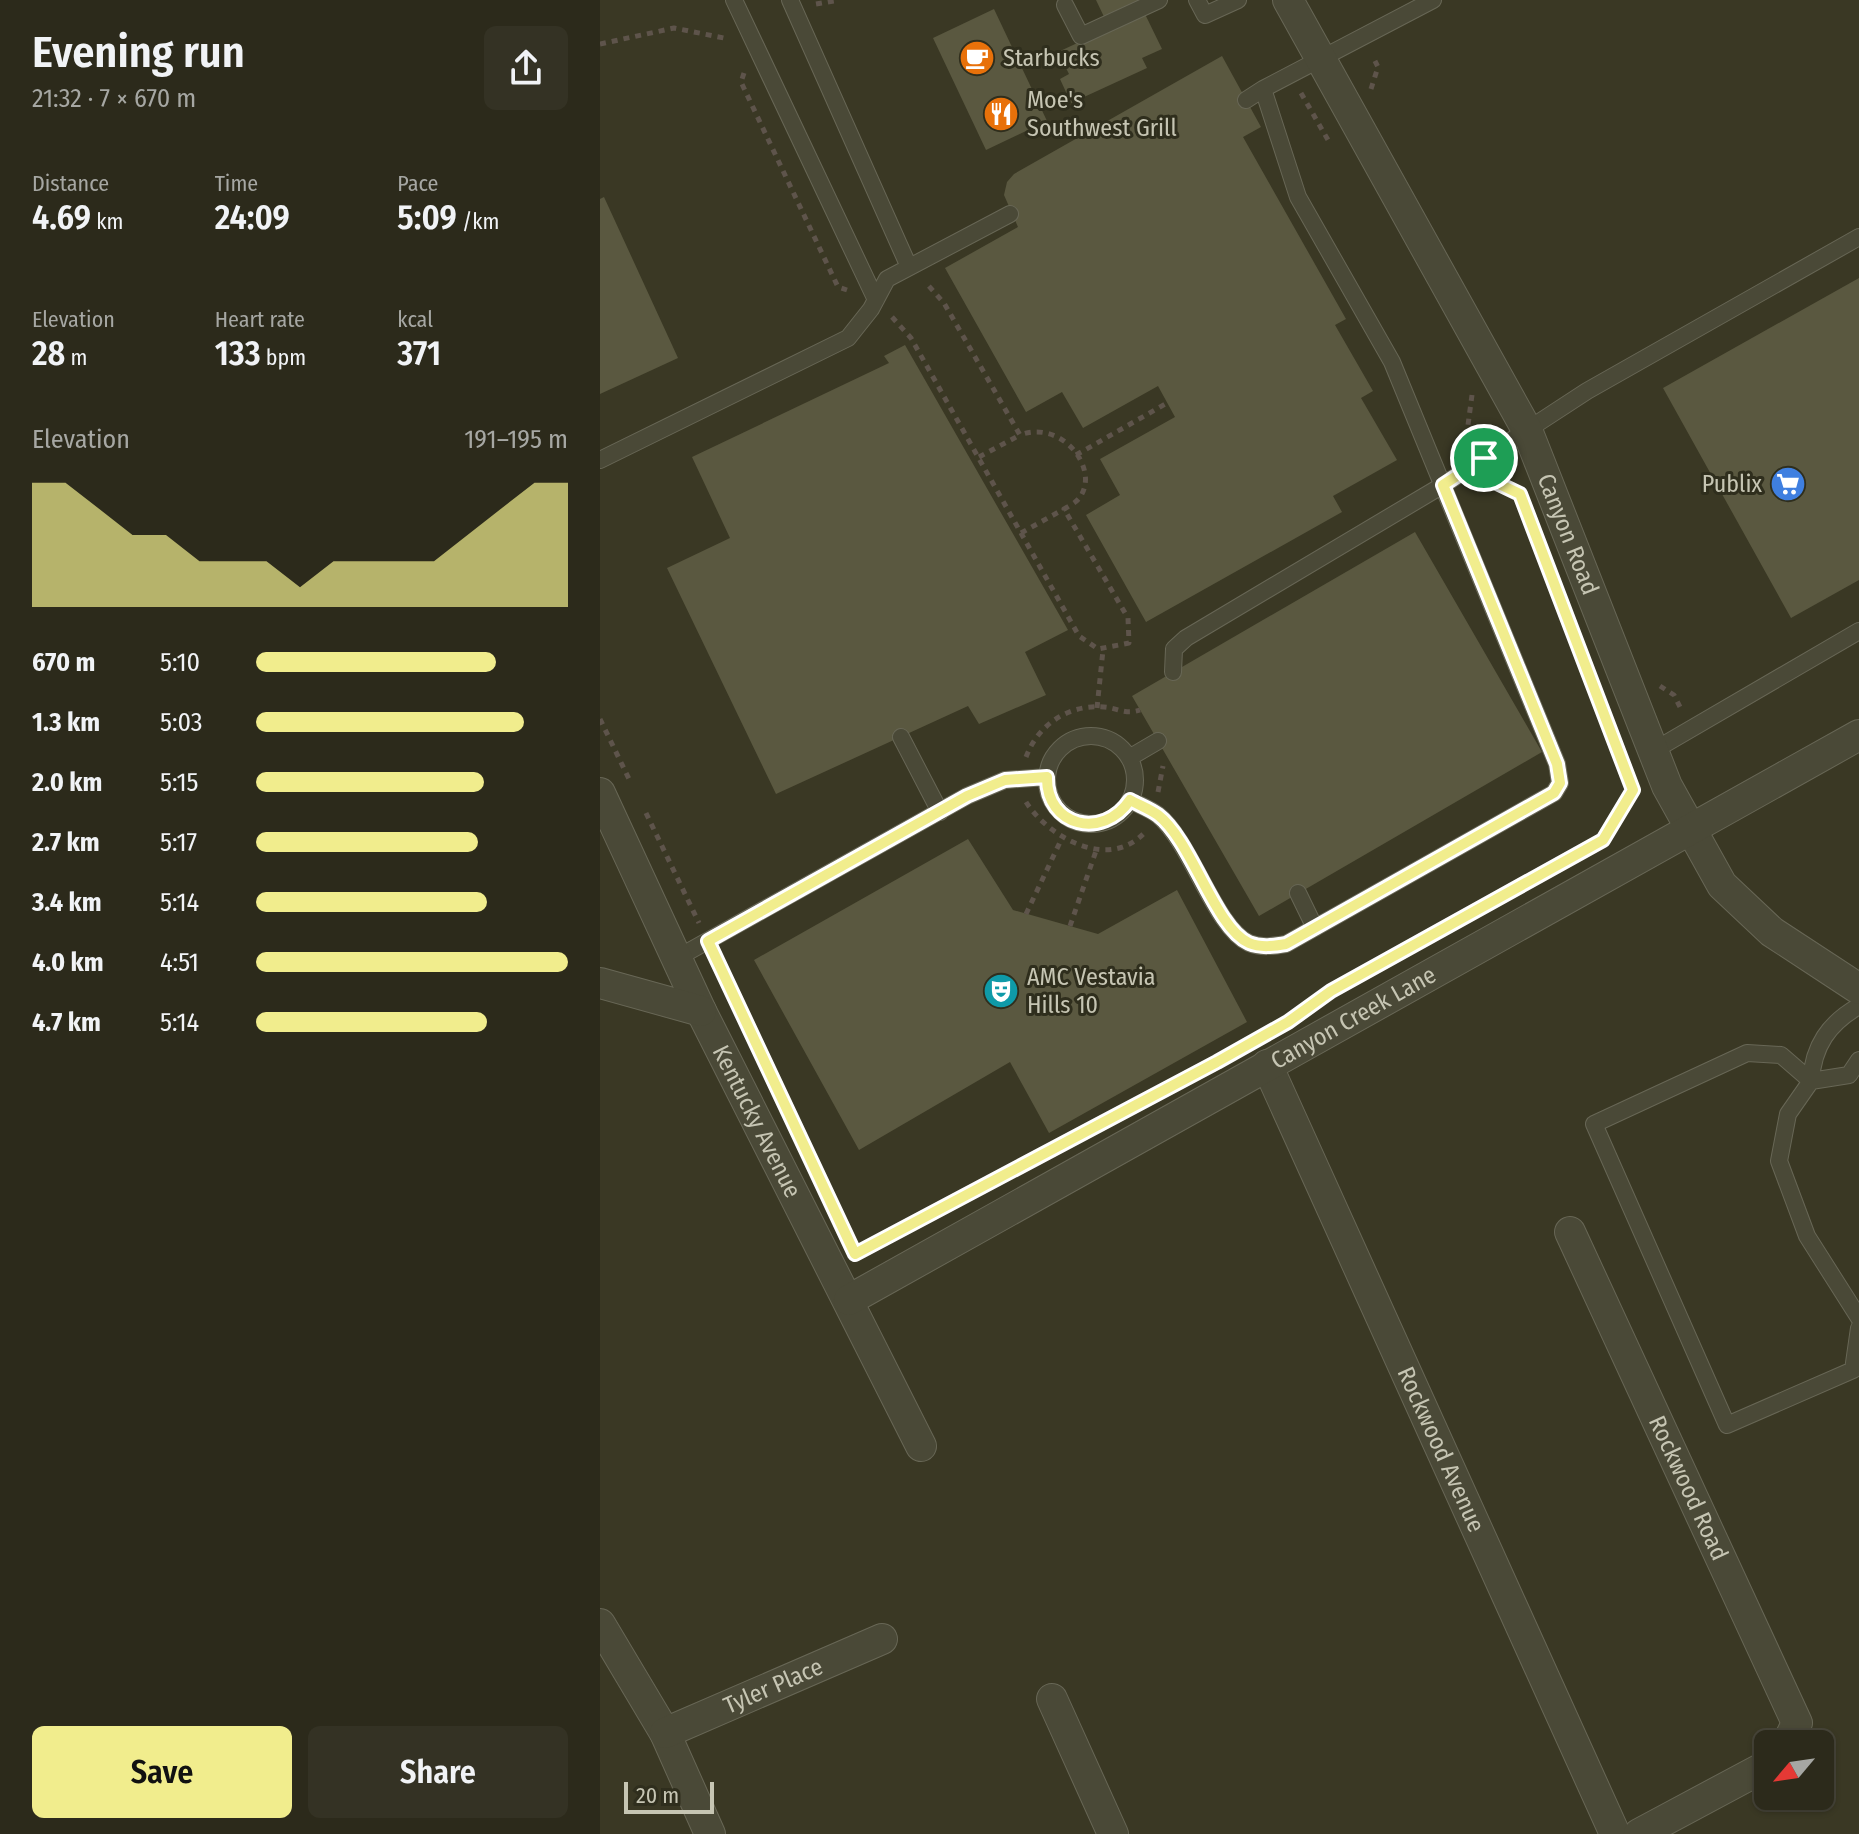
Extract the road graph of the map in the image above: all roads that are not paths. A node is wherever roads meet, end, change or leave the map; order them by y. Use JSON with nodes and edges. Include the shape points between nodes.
{"nodes":[{"id":1,"x":734,"y":0,"type":"edge"},
{"id":2,"x":790,"y":0,"type":"edge"},
{"id":3,"x":1159,"y":0,"type":"edge"},
{"id":4,"x":1197,"y":0,"type":"edge"},
{"id":5,"x":1238,"y":0,"type":"edge"},
{"id":6,"x":1288,"y":0,"type":"edge"},
{"id":7,"x":1433,"y":0,"type":"edge"},
{"id":8,"x":1068,"y":2,"type":"edge"},
{"id":9,"x":1320,"y":62,"type":"junction"},
{"id":10,"x":1263,"y":89,"type":"junction"},
{"id":11,"x":1246,"y":100,"type":"dead end"},
{"id":12,"x":1010,"y":214,"type":"dead end"},
{"id":13,"x":1859,"y":237,"type":"edge"},
{"id":14,"x":909,"y":267,"type":"junction"},
{"id":15,"x":876,"y":300,"type":"junction"},
{"id":16,"x":1527,"y":430,"type":"junction"},
{"id":17,"x":600,"y":460,"type":"edge"},
{"id":18,"x":1443,"y":485,"type":"junction"},
{"id":19,"x":1859,"y":631,"type":"edge"},
{"id":20,"x":1173,"y":672,"type":"dead end"},
{"id":21,"x":1859,"y":735,"type":"edge"},
{"id":22,"x":901,"y":737,"type":"dead end"},
{"id":23,"x":1158,"y":741,"type":"dead end"},
{"id":24,"x":1653,"y":751,"type":"junction"},
{"id":25,"x":1129,"y":758,"type":"junction"},
{"id":26,"x":1047,"y":777,"type":"junction"},
{"id":27,"x":600,"y":793,"type":"edge"},
{"id":28,"x":1130,"y":800,"type":"junction"},
{"id":29,"x":940,"y":812,"type":"junction"},
{"id":30,"x":1691,"y":830,"type":"junction"},
{"id":31,"x":1298,"y":893,"type":"dead end"},
{"id":32,"x":1315,"y":928,"type":"junction"},
{"id":33,"x":677,"y":958,"type":"junction"},
{"id":34,"x":600,"y":983,"type":"edge"},
{"id":35,"x":1859,"y":989,"type":"edge"},
{"id":36,"x":1859,"y":1006,"type":"edge"},
{"id":37,"x":701,"y":1011,"type":"junction"},
{"id":38,"x":1859,"y":1060,"type":"edge"},
{"id":39,"x":1267,"y":1065,"type":"junction"},
{"id":40,"x":1811,"y":1081,"type":"junction"},
{"id":41,"x":1570,"y":1232,"type":"dead end"},
{"id":42,"x":849,"y":1300,"type":"junction"},
{"id":43,"x":1859,"y":1318,"type":"edge"},
{"id":44,"x":1859,"y":1328,"type":"edge"},
{"id":45,"x":921,"y":1446,"type":"dead end"},
{"id":46,"x":600,"y":1624,"type":"edge"},
{"id":47,"x":882,"y":1639,"type":"dead end"},
{"id":48,"x":1052,"y":1699,"type":"dead end"},
{"id":49,"x":1794,"y":1730,"type":"edge"},
{"id":50,"x":665,"y":1733,"type":"junction"},
{"id":51,"x":1754,"y":1772,"type":"edge"},
{"id":52,"x":710,"y":1834,"type":"edge"},
{"id":53,"x":1113,"y":1834,"type":"edge"},
{"id":54,"x":1615,"y":1834,"type":"edge"},
{"id":55,"x":1639,"y":1834,"type":"edge"}],
"edges":[{"from":1,"to":15,"type":"lane"},
{"from":2,"to":14,"type":"lane"},
{"from":3,"to":8,"type":"lane","via":[[1081,36]]},
{"from":4,"to":5,"type":"lane","via":[[1205,15]]},
{"from":6,"to":9,"type":"street","name":"Canyon Road"},
{"from":7,"to":9,"type":"lane"},
{"from":9,"to":10,"type":"lane"},
{"from":9,"to":16,"type":"street","name":"Canyon Road"},
{"from":10,"to":11,"type":"lane"},
{"from":10,"to":18,"type":"lane","via":[[1298,197],[1392,362]]},
{"from":12,"to":14,"type":"lane"},
{"from":13,"to":16,"type":"lane"},
{"from":14,"to":15,"type":"lane","via":[[887,279]]},
{"from":15,"to":17,"type":"lane","via":[[848,338]]},
{"from":16,"to":18,"type":"lane"},
{"from":16,"to":24,"type":"street","name":"Canyon Road"},
{"from":18,"to":20,"type":"lane","via":[[1186,638],[1174,649]]},
{"from":18,"to":32,"type":"lane","via":[[1557,764],[1560,783],[1554,793]]},
{"from":19,"to":24,"type":"lane"},
{"from":21,"to":30,"type":"street","name":"Canyon Creek Lane"},
{"from":22,"to":29,"type":"lane"},
{"from":23,"to":25,"type":"lane"},
{"from":24,"to":30,"type":"street","name":"Canyon Road"},
{"from":25,"to":26,"type":"lane","via":[[1107,739],[1079,737],[1055,754]]},
{"from":25,"to":28,"type":"lane","via":[[1135,786]]},
{"from":26,"to":28,"type":"lane","via":[[1056,808],[1081,823],[1110,821]]},
{"from":26,"to":29,"type":"lane","via":[[1022,776],[992,785]]},
{"from":27,"to":33,"type":"street","name":"Kentucky Avenue"},
{"from":28,"to":32,"type":"lane","via":[[1154,813],[1180,842],[1231,927],[1248,943],[1286,944]]},
{"from":29,"to":33,"type":"lane"},
{"from":30,"to":35,"type":"street","name":"Canyon Road","via":[[1722,885],[1772,932]]},
{"from":30,"to":39,"type":"street","name":"Canyon Creek Lane"},
{"from":31,"to":32,"type":"lane"},
{"from":33,"to":37,"type":"street","name":"Kentucky Avenue"},
{"from":34,"to":37,"type":"street"},
{"from":36,"to":40,"type":"lane","via":[[1837,1018],[1812,1056]]},
{"from":37,"to":42,"type":"street","name":"Kentucky Avenue"},
{"from":38,"to":40,"type":"lane","via":[[1849,1075]]},
{"from":39,"to":42,"type":"street","name":"Canyon Creek Lane"},
{"from":39,"to":54,"type":"street","name":"Rockwood Avenue"},
{"from":40,"to":43,"type":"lane","via":[[1788,1114],[1779,1161],[1807,1236]]},
{"from":40,"to":44,"type":"lane","via":[[1781,1055],[1747,1053],[1594,1124],[1727,1425],[1853,1370]]},
{"from":41,"to":49,"type":"street","name":"Rockwood Road","via":[[1797,1723]]},
{"from":42,"to":45,"type":"street","name":"Kentucky Avenue"},
{"from":46,"to":50,"type":"street"},
{"from":47,"to":50,"type":"street","name":"Tyler Place"},
{"from":48,"to":53,"type":"street"},
{"from":50,"to":52,"type":"street"},
{"from":51,"to":55,"type":"street"}]}
